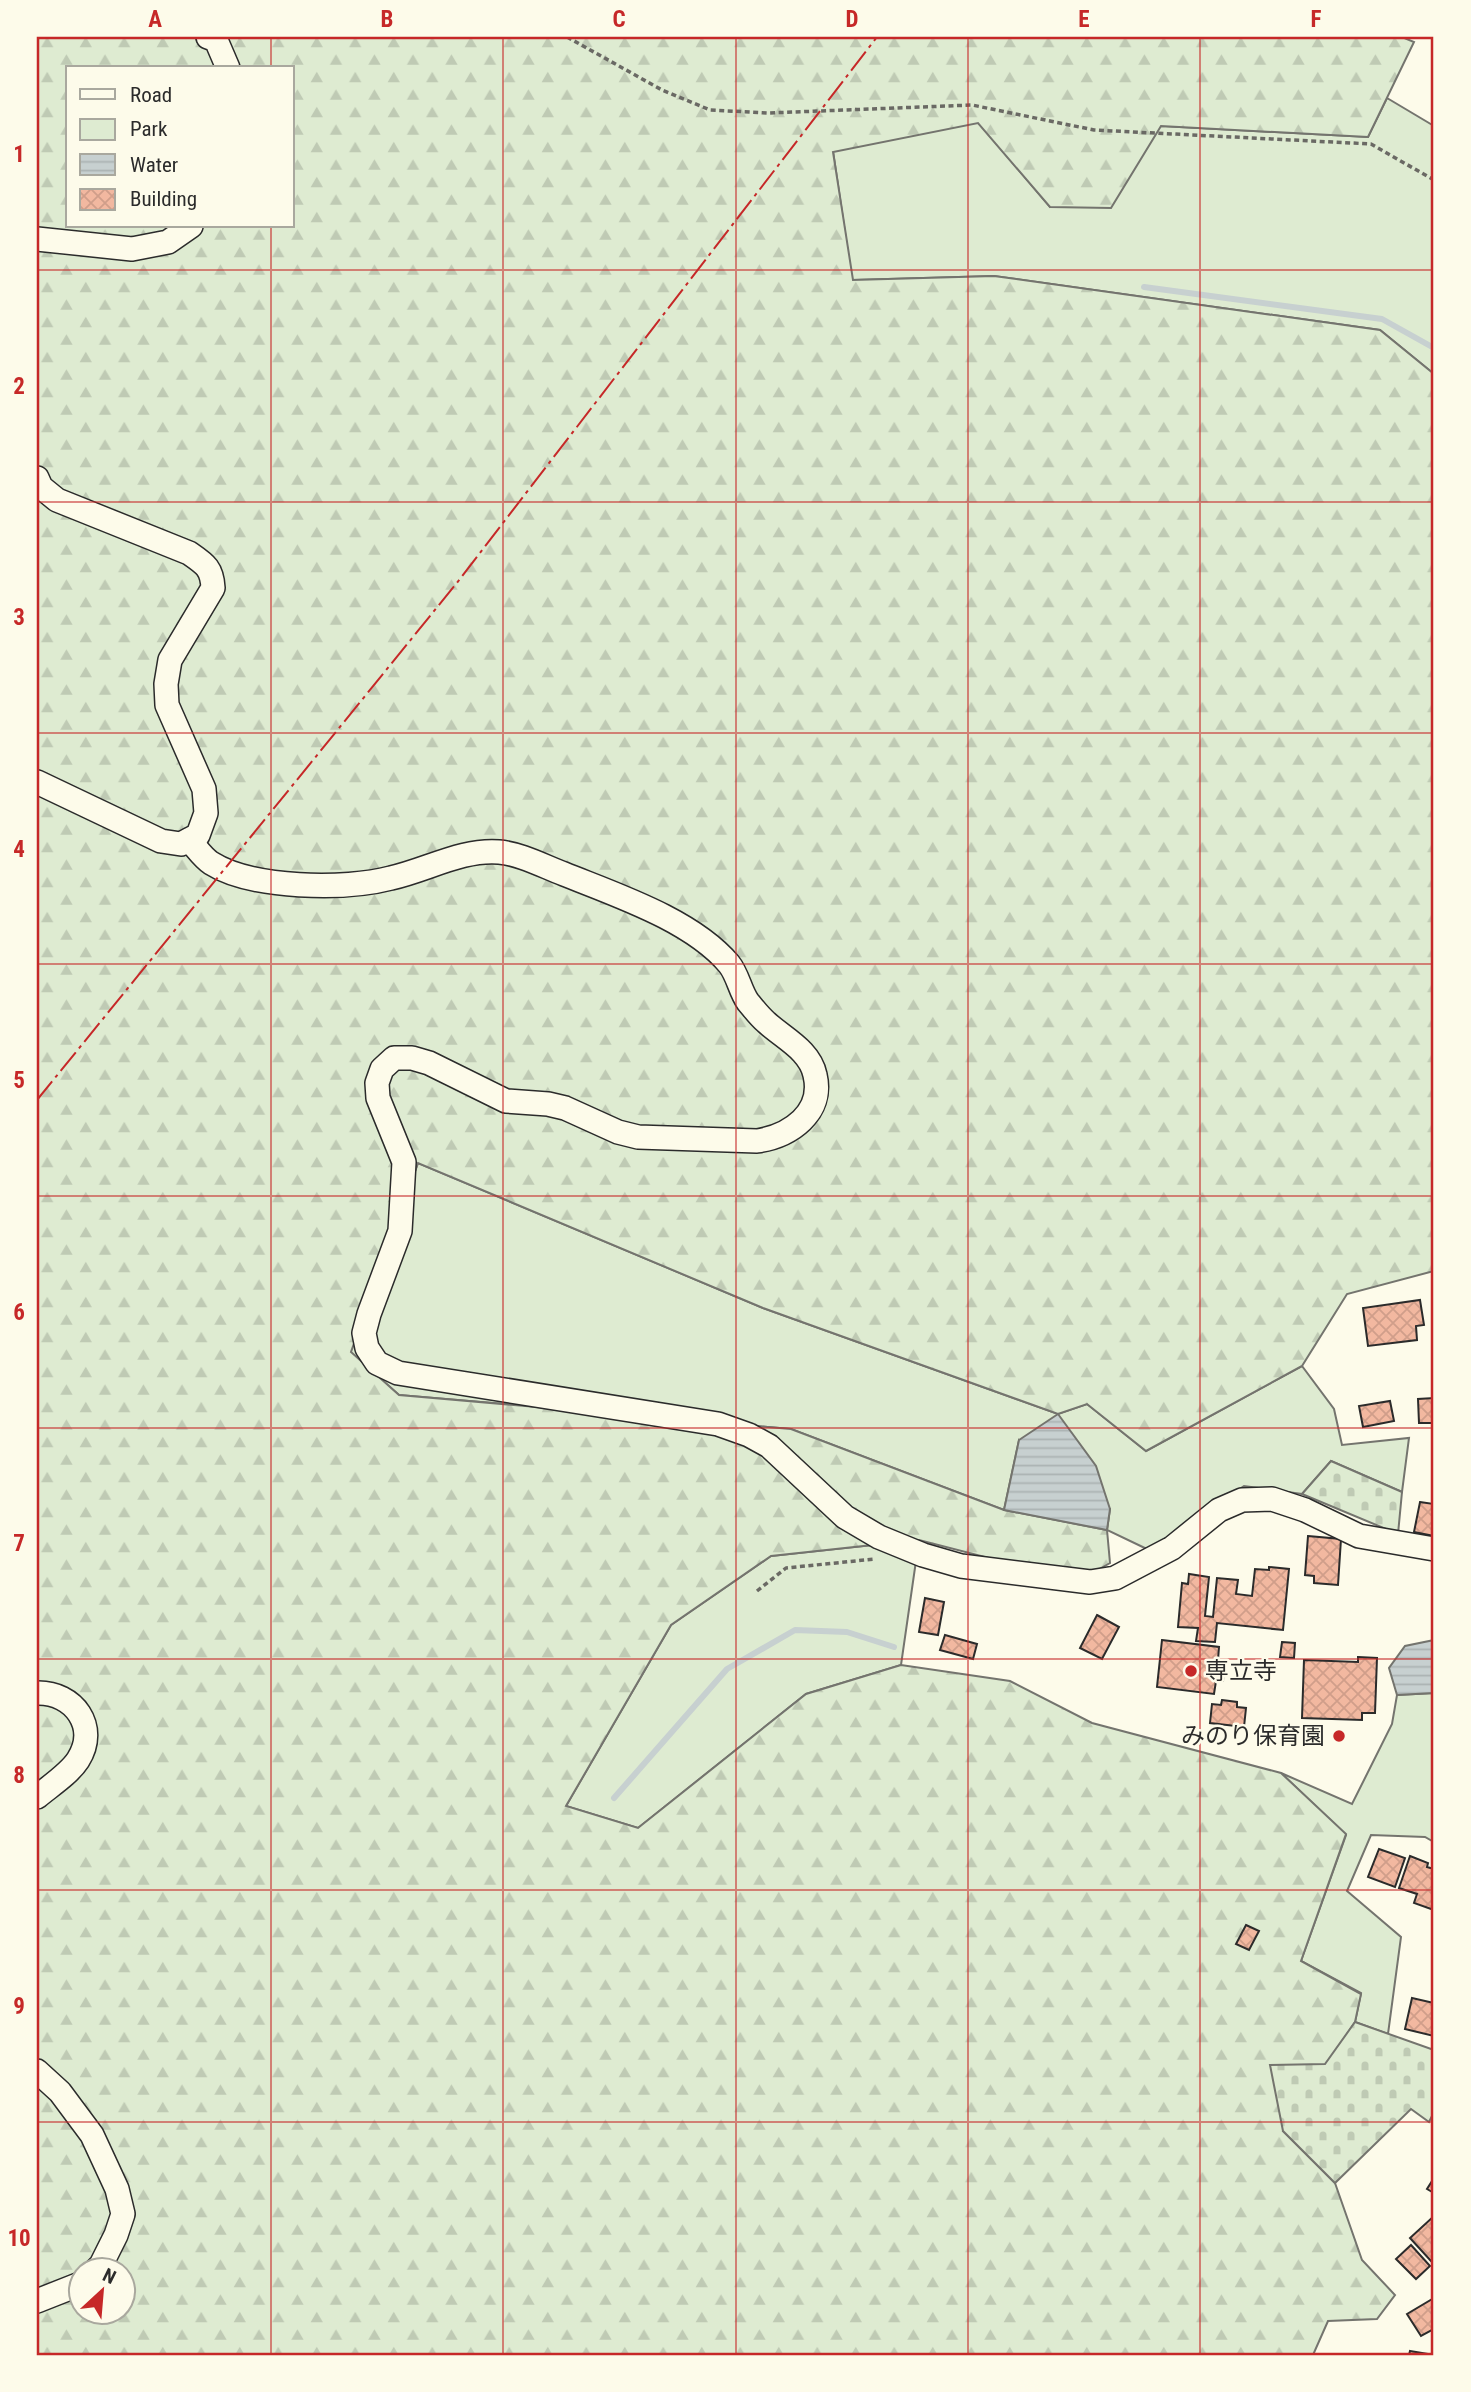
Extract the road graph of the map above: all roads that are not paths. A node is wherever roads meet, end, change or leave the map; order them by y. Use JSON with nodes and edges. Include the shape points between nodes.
{"nodes":[{"id":1,"x":208,"y":37,"type":"edge"},
{"id":2,"x":227,"y":66,"type":"edge"},
{"id":3,"x":188,"y":228,"type":"edge"},
{"id":4,"x":37,"y":239,"type":"edge"},
{"id":5,"x":37,"y":478,"type":"edge"},
{"id":6,"x":37,"y":782,"type":"edge"},
{"id":7,"x":189,"y":839,"type":"junction"},
{"id":8,"x":1434,"y":1549,"type":"edge"},
{"id":9,"x":37,"y":1693,"type":"edge"},
{"id":10,"x":37,"y":1797,"type":"edge"},
{"id":11,"x":37,"y":2071,"type":"edge"},
{"id":12,"x":104,"y":2256,"type":"edge"},
{"id":13,"x":66,"y":2290,"type":"edge"},
{"id":14,"x":37,"y":2301,"type":"edge"}],
"edges":[{"from":1,"to":2,"type":"street","via":[[216,40]]},
{"from":3,"to":4,"type":"street","via":[[168,242],[132,248]]},
{"from":5,"to":7,"type":"street","via":[[57,500],[189,553],[212,575],[212,588],[170,660],[166,684],[167,705],[204,789],[206,813],[198,835]]},
{"from":6,"to":7,"type":"street","via":[[161,841],[181,844]]},
{"from":7,"to":8,"type":"street","via":[[209,862],[239,876],[332,886],[390,879],[471,853],[499,852],[522,858],[639,904],[698,936],[730,965],[746,999],[764,1021],[793,1043],[816,1076],[816,1092],[807,1113],[796,1128],[775,1138],[638,1137],[565,1108],[506,1101],[429,1063],[394,1058],[382,1069],[377,1083],[378,1098],[404,1162],[403,1197],[400,1231],[365,1333],[367,1348],[377,1363],[398,1373],[718,1424],[769,1446],[845,1517],[879,1537],[961,1566],[1090,1582],[1115,1578],[1172,1548],[1219,1510],[1242,1500],[1262,1499],[1304,1510],[1359,1536]]},
{"from":9,"to":10,"type":"street","via":[[61,1698],[76,1709],[86,1726],[76,1763]]},
{"from":11,"to":12,"type":"street","via":[[60,2092],[92,2135],[117,2189],[122,2214]]},
{"from":13,"to":14,"type":"street"}]}
